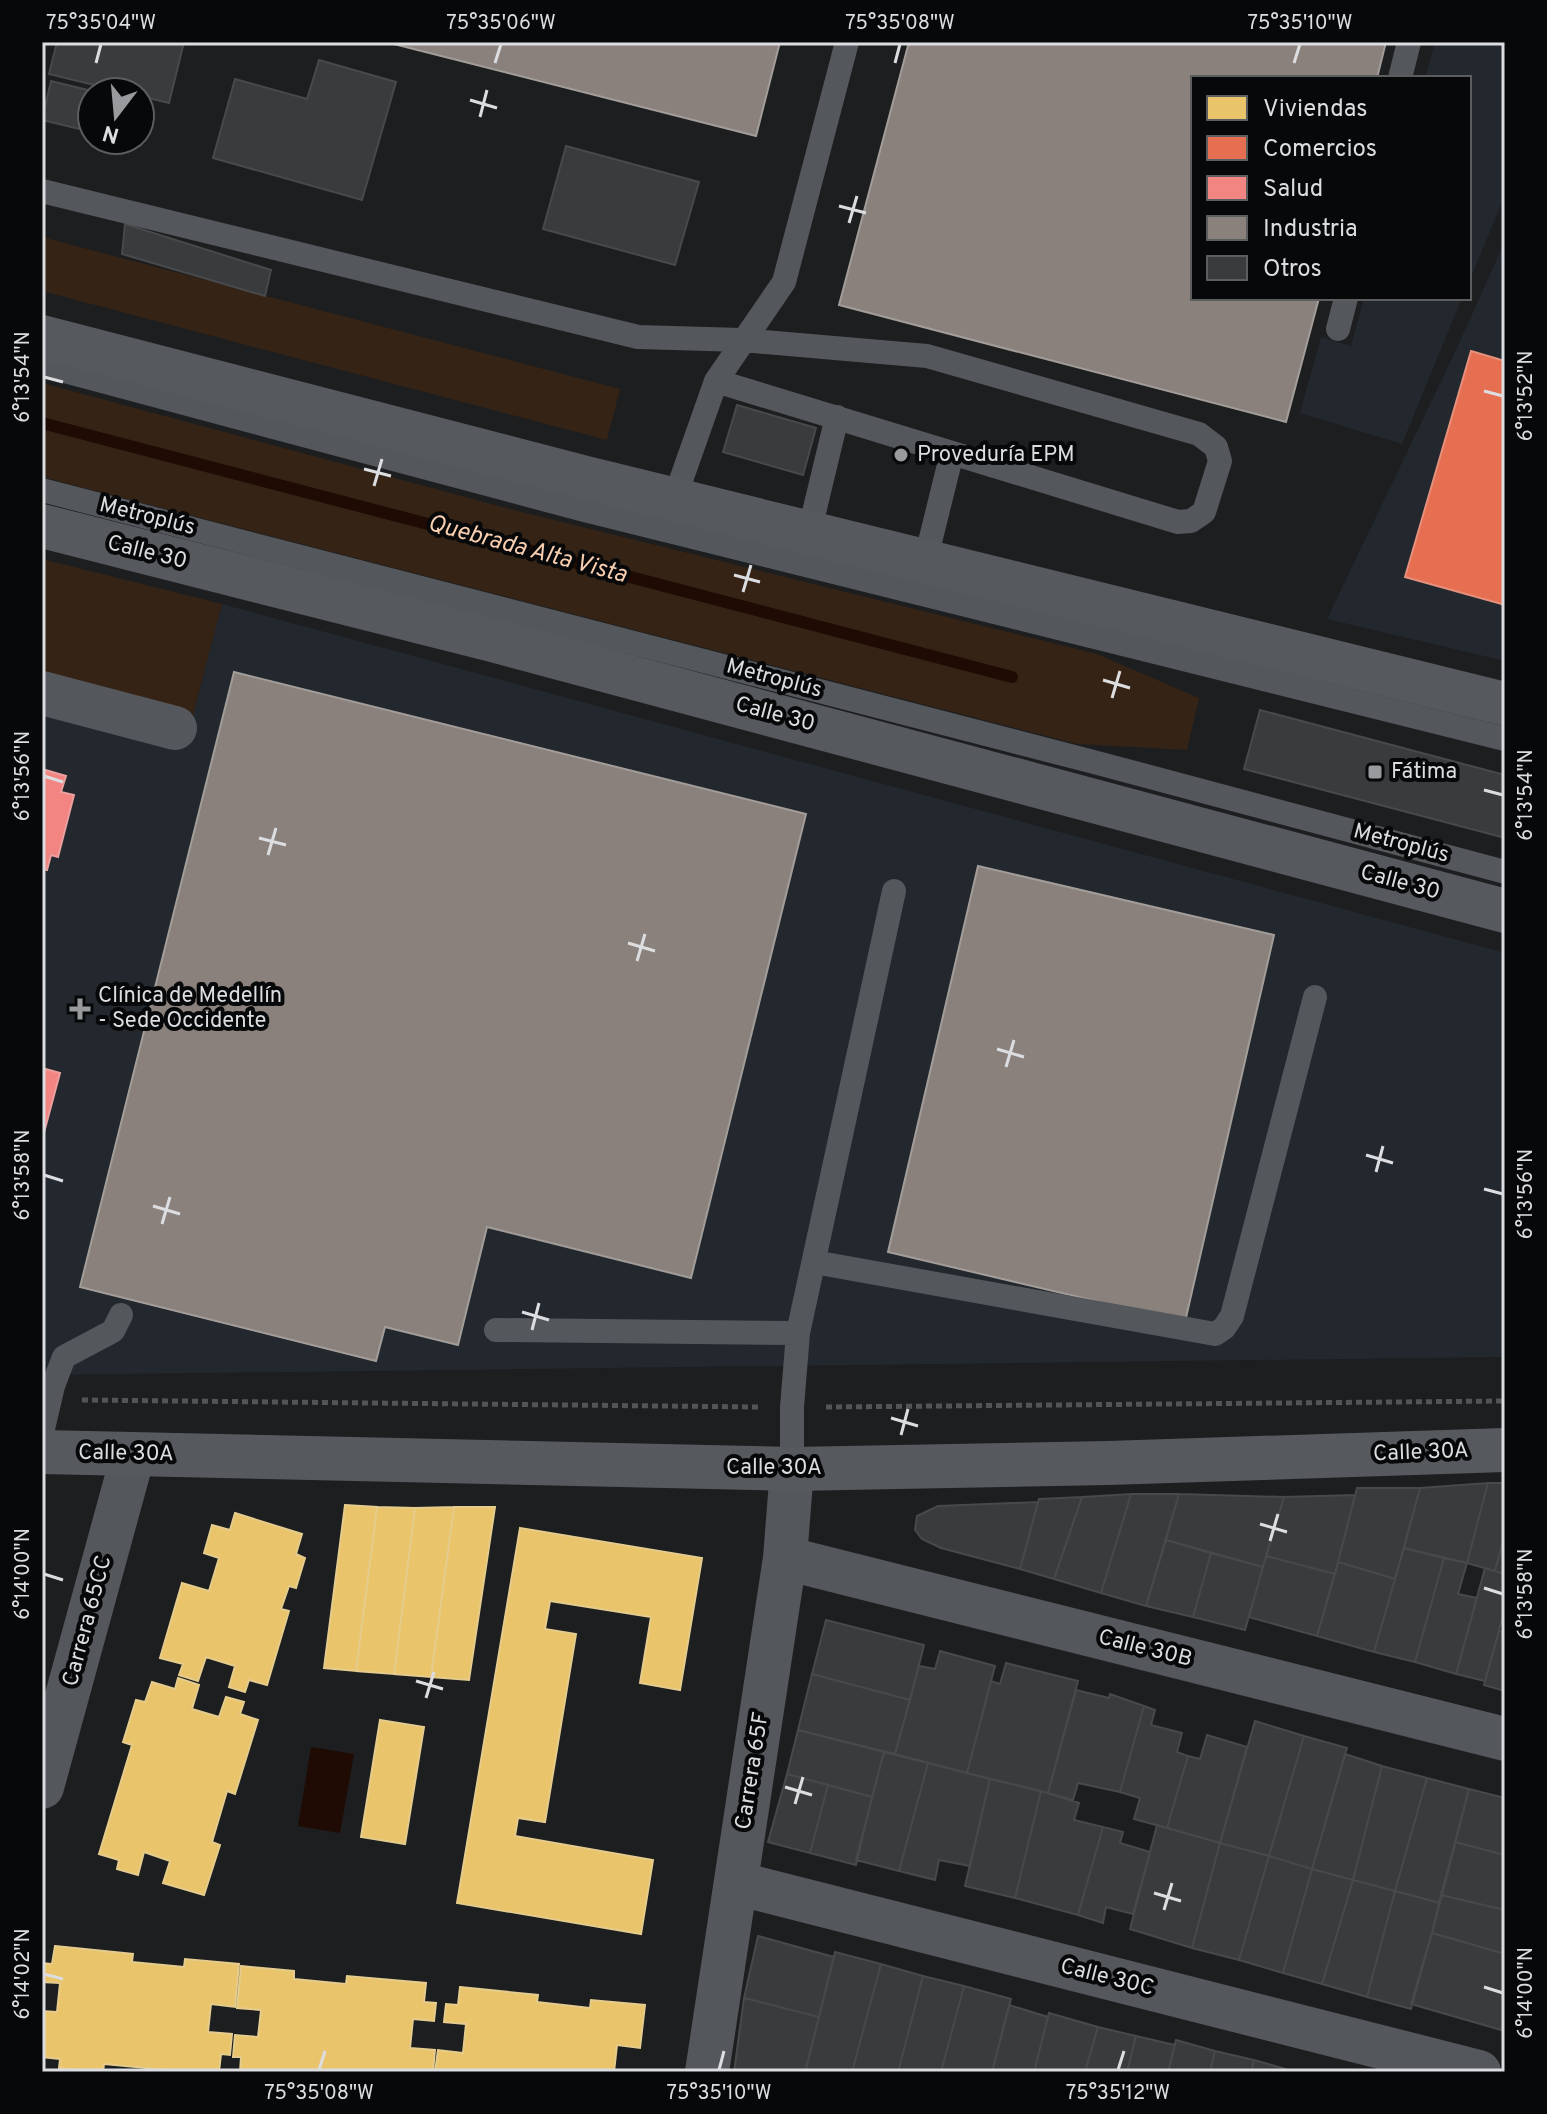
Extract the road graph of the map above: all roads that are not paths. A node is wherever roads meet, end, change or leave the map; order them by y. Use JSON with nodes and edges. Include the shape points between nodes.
{"nodes":[{"id":1,"x":847,"y":42,"type":"edge"},
{"id":2,"x":1409,"y":42,"type":"edge"},
{"id":3,"x":1400,"y":76,"type":"edge"},
{"id":4,"x":42,"y":191,"type":"edge"},
{"id":5,"x":1345,"y":300,"type":"edge"},
{"id":6,"x":1338,"y":329,"type":"dead end"},
{"id":7,"x":42,"y":337,"type":"edge"},
{"id":8,"x":742,"y":340,"type":"junction"},
{"id":9,"x":42,"y":365,"type":"edge"},
{"id":10,"x":716,"y":381,"type":"junction"},
{"id":11,"x":837,"y":417,"type":"junction"},
{"id":12,"x":952,"y":453,"type":"junction"},
{"id":13,"x":42,"y":490,"type":"edge"},
{"id":14,"x":674,"y":500,"type":"junction"},
{"id":15,"x":42,"y":526,"type":"edge"},
{"id":16,"x":809,"y":533,"type":"junction"},
{"id":17,"x":925,"y":562,"type":"junction"},
{"id":18,"x":42,"y":693,"type":"edge"},
{"id":19,"x":1505,"y":704,"type":"edge"},
{"id":20,"x":175,"y":728,"type":"dead end"},
{"id":21,"x":1505,"y":739,"type":"edge"},
{"id":22,"x":1505,"y":872,"type":"edge"},
{"id":23,"x":894,"y":891,"type":"dead end"},
{"id":24,"x":1505,"y":911,"type":"edge"},
{"id":25,"x":1315,"y":997,"type":"dead end"},
{"id":26,"x":814,"y":1262,"type":"junction"},
{"id":27,"x":121,"y":1315,"type":"dead end"},
{"id":28,"x":496,"y":1330,"type":"dead end"},
{"id":29,"x":798,"y":1333,"type":"junction"},
{"id":30,"x":42,"y":1433,"type":"edge"},
{"id":31,"x":1505,"y":1450,"type":"edge"},
{"id":32,"x":42,"y":1452,"type":"edge"},
{"id":33,"x":133,"y":1455,"type":"junction"},
{"id":34,"x":792,"y":1469,"type":"junction"},
{"id":35,"x":785,"y":1558,"type":"junction"},
{"id":36,"x":1505,"y":1739,"type":"edge"},
{"id":37,"x":42,"y":1787,"type":"edge"},
{"id":38,"x":736,"y":1883,"type":"junction"},
{"id":39,"x":707,"y":2072,"type":"edge"},
{"id":40,"x":1479,"y":2072,"type":"edge"}],
"edges":[{"from":1,"to":8,"type":"lane","via":[[784,282]]},
{"from":2,"to":3,"type":"lane"},
{"from":4,"to":8,"type":"lane","via":[[638,337]]},
{"from":5,"to":6,"type":"lane"},
{"from":7,"to":14,"type":"main road"},
{"from":8,"to":10,"type":"lane"},
{"from":8,"to":12,"type":"lane","via":[[927,356],[1199,434],[1216,447],[1220,461],[1204,512],[1178,522]]},
{"from":9,"to":21,"type":"lane","via":[[584,510]]},
{"from":10,"to":11,"type":"lane"},
{"from":10,"to":14,"type":"lane"},
{"from":11,"to":12,"type":"lane"},
{"from":11,"to":16,"type":"lane"},
{"from":12,"to":17,"type":"lane"},
{"from":13,"to":22,"type":"lane","name":"Metroplús"},
{"from":14,"to":16,"type":"main road"},
{"from":15,"to":24,"type":"main road","name":"Calle 30","via":[[496,641]]},
{"from":16,"to":17,"type":"main road"},
{"from":17,"to":19,"type":"main road"},
{"from":18,"to":20,"type":"street"},
{"from":23,"to":26,"type":"lane"},
{"from":25,"to":26,"type":"lane","via":[[1232,1316],[1215,1334]]},
{"from":26,"to":29,"type":"lane"},
{"from":27,"to":30,"type":"lane","via":[[113,1331],[64,1357]]},
{"from":28,"to":29,"type":"lane"},
{"from":29,"to":34,"type":"lane"},
{"from":31,"to":34,"type":"main road","name":"Calle 30A"},
{"from":32,"to":33,"type":"main road","name":"Calle 30A"},
{"from":33,"to":34,"type":"main road","name":"Calle 30A"},
{"from":33,"to":37,"type":"street","name":"Carrera 65CC"},
{"from":34,"to":35,"type":"street","name":"Carrera 65F"},
{"from":35,"to":36,"type":"street","name":"Calle 30B"},
{"from":35,"to":38,"type":"street","name":"Carrera 65F"},
{"from":38,"to":39,"type":"street","name":"Carrera 65F"},
{"from":38,"to":40,"type":"street","name":"Calle 30C"}]}
